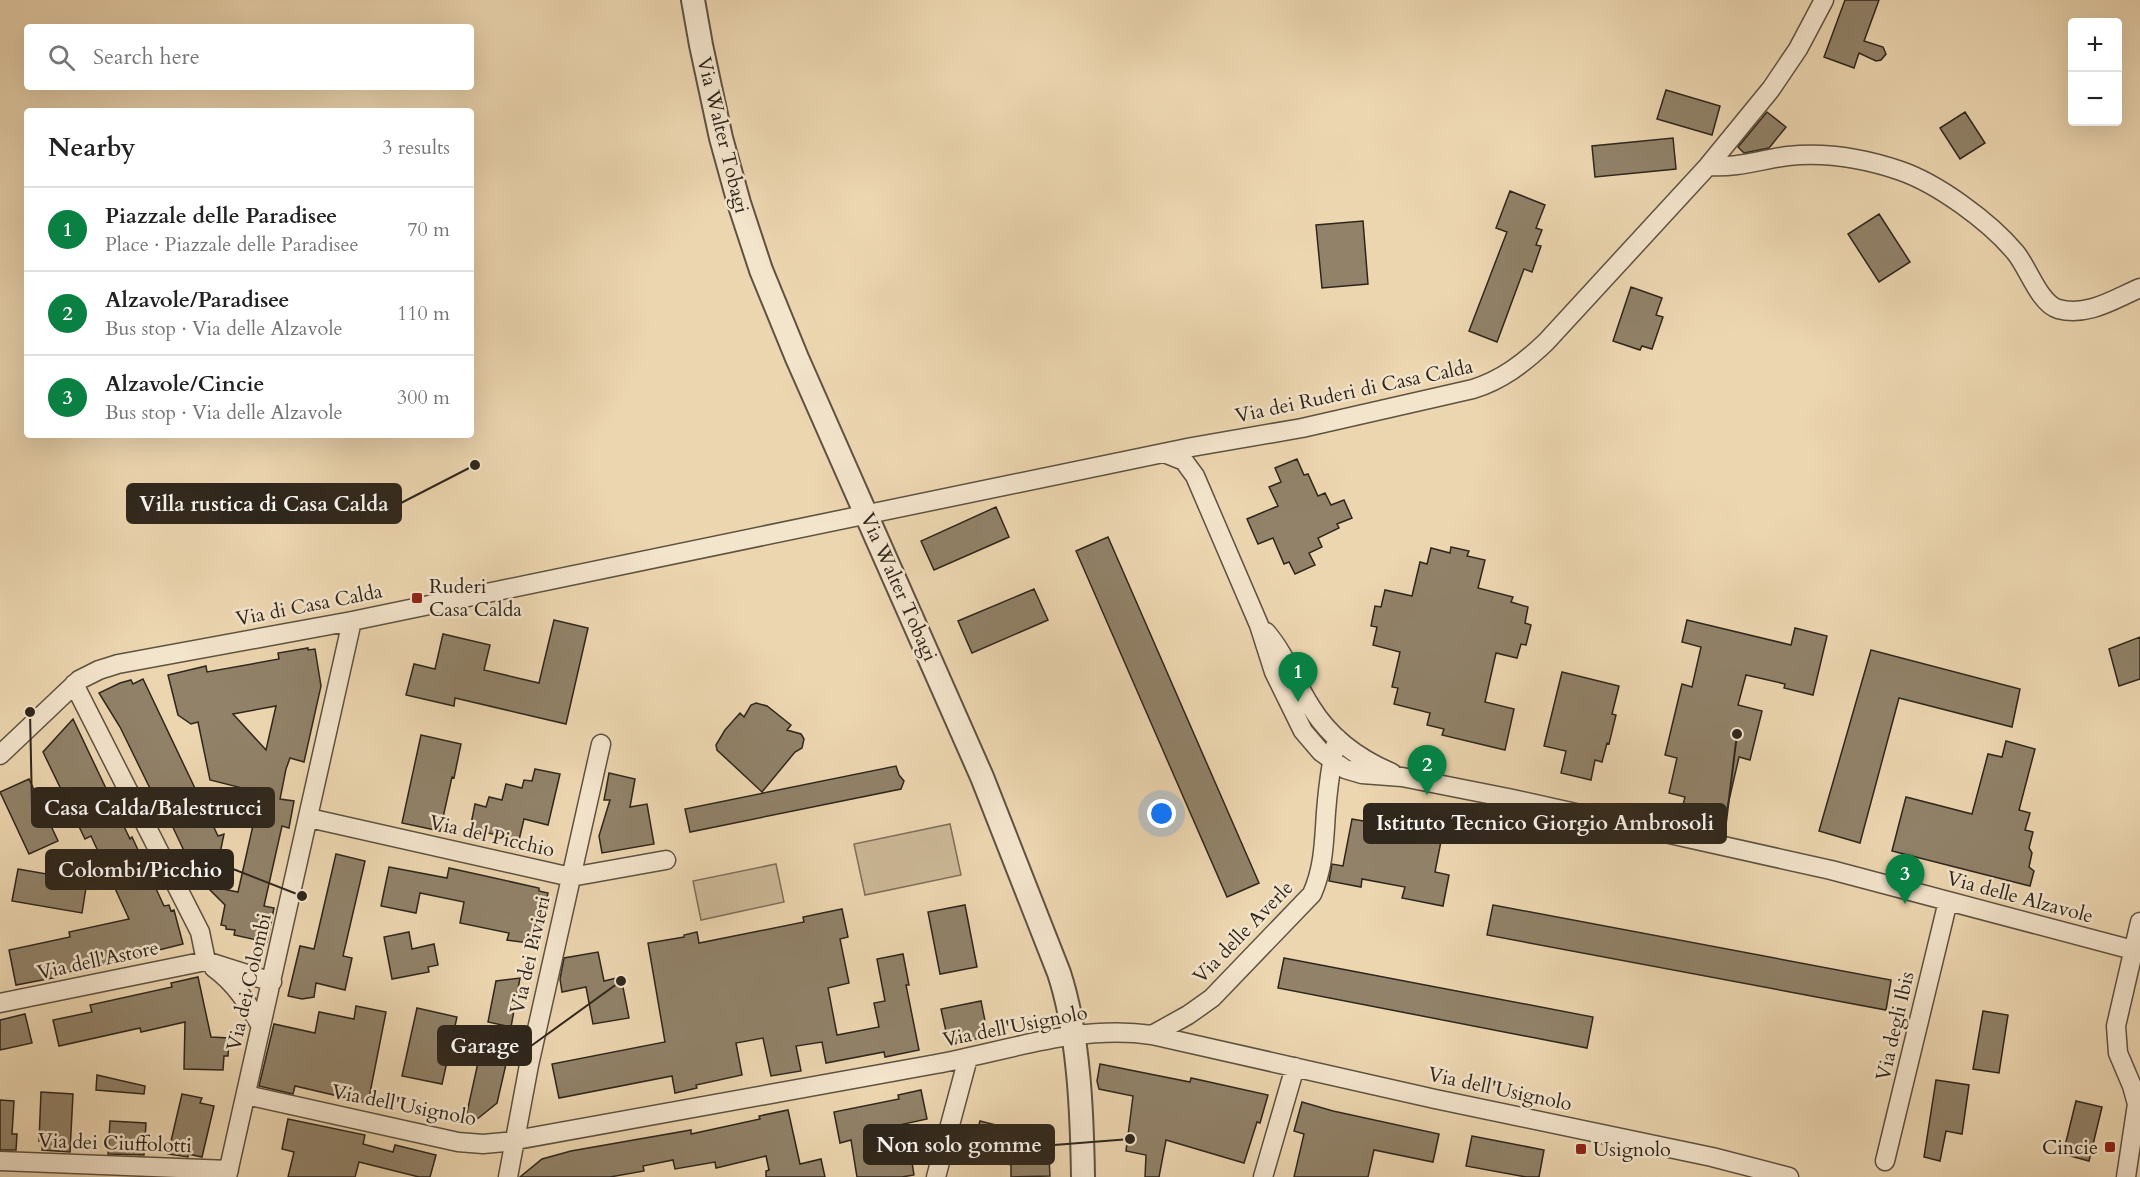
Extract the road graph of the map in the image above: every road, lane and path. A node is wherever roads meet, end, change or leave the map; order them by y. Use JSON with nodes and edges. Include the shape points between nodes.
{"nodes":[{"id":1,"x":693,"y":0,"type":"edge"},
{"id":2,"x":1824,"y":0,"type":"edge"},
{"id":3,"x":1708,"y":166,"type":"junction"},
{"id":4,"x":2140,"y":288,"type":"edge"},
{"id":5,"x":1164,"y":453,"type":"junction"},
{"id":6,"x":867,"y":515,"type":"junction"},
{"id":7,"x":352,"y":621,"type":"junction"},
{"id":8,"x":1259,"y":624,"type":"junction"},
{"id":9,"x":74,"y":684,"type":"junction"},
{"id":10,"x":1337,"y":738,"type":"junction"},
{"id":11,"x":601,"y":744,"type":"dead end"},
{"id":12,"x":0,"y":755,"type":"edge"},
{"id":13,"x":1331,"y":760,"type":"junction"},
{"id":14,"x":1402,"y":777,"type":"junction"},
{"id":15,"x":309,"y":818,"type":"junction"},
{"id":16,"x":666,"y":860,"type":"dead end"},
{"id":17,"x":571,"y":877,"type":"junction"},
{"id":18,"x":1948,"y":900,"type":"junction"},
{"id":19,"x":2140,"y":922,"type":"edge"},
{"id":20,"x":2133,"y":950,"type":"junction"},
{"id":21,"x":206,"y":961,"type":"junction"},
{"id":22,"x":272,"y":982,"type":"junction"},
{"id":23,"x":0,"y":1003,"type":"edge"},
{"id":24,"x":261,"y":1026,"type":"junction"},
{"id":25,"x":1073,"y":1034,"type":"junction"},
{"id":26,"x":1152,"y":1035,"type":"junction"},
{"id":27,"x":968,"y":1058,"type":"junction"},
{"id":28,"x":1295,"y":1068,"type":"junction"},
{"id":29,"x":246,"y":1095,"type":"junction"},
{"id":30,"x":514,"y":1140,"type":"junction"},
{"id":31,"x":0,"y":1161,"type":"edge"},
{"id":32,"x":1885,"y":1161,"type":"dead end"},
{"id":33,"x":228,"y":1173,"type":"edge"},
{"id":34,"x":508,"y":1177,"type":"edge"},
{"id":35,"x":936,"y":1177,"type":"edge"},
{"id":36,"x":1083,"y":1177,"type":"edge"},
{"id":37,"x":1263,"y":1177,"type":"edge"},
{"id":38,"x":1789,"y":1177,"type":"edge"},
{"id":39,"x":2126,"y":1177,"type":"edge"}],
"edges":[{"from":1,"to":6,"type":"street","name":"Via Walter Tobagi","via":[[715,111],[750,236],[794,349]]},
{"from":2,"to":3,"type":"street","name":"Via dei Ruderi di Casa Calda","via":[[1782,74]]},
{"from":3,"to":4,"type":"street","via":[[1740,166],[1812,155],[1898,170],[1936,188],[1991,229],[2015,252],[2044,298],[2056,308],[2093,309]]},
{"from":3,"to":5,"type":"street","name":"Via dei Ruderi di Casa Calda","via":[[1546,342],[1498,379],[1473,389],[1375,412]]},
{"from":5,"to":6,"type":"street","name":"Via dei Ruderi di Casa Calda"},
{"from":5,"to":8,"type":"street","via":[[1184,461],[1195,476]]},
{"from":6,"to":7,"type":"street","name":"Via di Casa Calda"},
{"from":6,"to":25,"type":"street","name":"Via Walter Tobagi","via":[[982,777],[1055,958]]},
{"from":7,"to":9,"type":"street","name":"Via di Casa Calda","via":[[118,664]]},
{"from":7,"to":15,"type":"street","name":"Via dei Colombi"},
{"from":8,"to":10,"type":"street","via":[[1282,653],[1317,716]]},
{"from":8,"to":13,"type":"street","via":[[1274,672],[1301,728]]},
{"from":9,"to":12,"type":"street","name":"Via di Casa Calda"},
{"from":9,"to":21,"type":"street","via":[[200,932]]},
{"from":10,"to":13,"type":"street","name":"Via delle Averle"},
{"from":10,"to":14,"type":"street","via":[[1366,761]]},
{"from":11,"to":17,"type":"street","name":"Via dei Pivieri"},
{"from":13,"to":14,"type":"street","via":[[1354,773]]},
{"from":13,"to":26,"type":"street","name":"Via delle Averle","via":[[1323,855],[1312,894],[1212,998]]},
{"from":14,"to":18,"type":"street","name":"Via delle Alzavole","via":[[1820,867]]},
{"from":15,"to":17,"type":"street","name":"Via del Picchio"},
{"from":15,"to":22,"type":"street","name":"Via dei Colombi"},
{"from":16,"to":17,"type":"street","name":"Via del Picchio"},
{"from":17,"to":30,"type":"street","name":"Via dei Pivieri"},
{"from":18,"to":20,"type":"street","name":"Via delle Alzavole"},
{"from":18,"to":32,"type":"street","name":"Via degli Ibis"},
{"from":19,"to":20,"type":"street"},
{"from":20,"to":39,"type":"street","via":[[2116,1036],[2120,1061],[2137,1104]]},
{"from":21,"to":22,"type":"street"},
{"from":21,"to":23,"type":"street","name":"Via dell'Astore"},
{"from":21,"to":24,"type":"street","via":[[227,977]]},
{"from":22,"to":24,"type":"street","name":"Via dei Colombi"},
{"from":24,"to":29,"type":"street","name":"Via dei Colombi"},
{"from":25,"to":26,"type":"street","name":"Via dell'Usignolo"},
{"from":25,"to":27,"type":"street","name":"Via dell'Usignolo"},
{"from":25,"to":36,"type":"street","name":"Via Walter Tobagi"},
{"from":26,"to":28,"type":"street","name":"Via dell'Usignolo"},
{"from":27,"to":30,"type":"street","name":"Via dell'Usignolo"},
{"from":27,"to":35,"type":"street"},
{"from":28,"to":37,"type":"street"},
{"from":28,"to":38,"type":"street","name":"Via dell'Usignolo"},
{"from":29,"to":30,"type":"street","name":"Via dell'Usignolo","via":[[458,1142]]},
{"from":29,"to":33,"type":"street","name":"Via dei Colombi"},
{"from":30,"to":34,"type":"street","name":"Via dei Pivieri"},
{"from":31,"to":33,"type":"street","name":"Via dei Ciuffolotti"}]}
